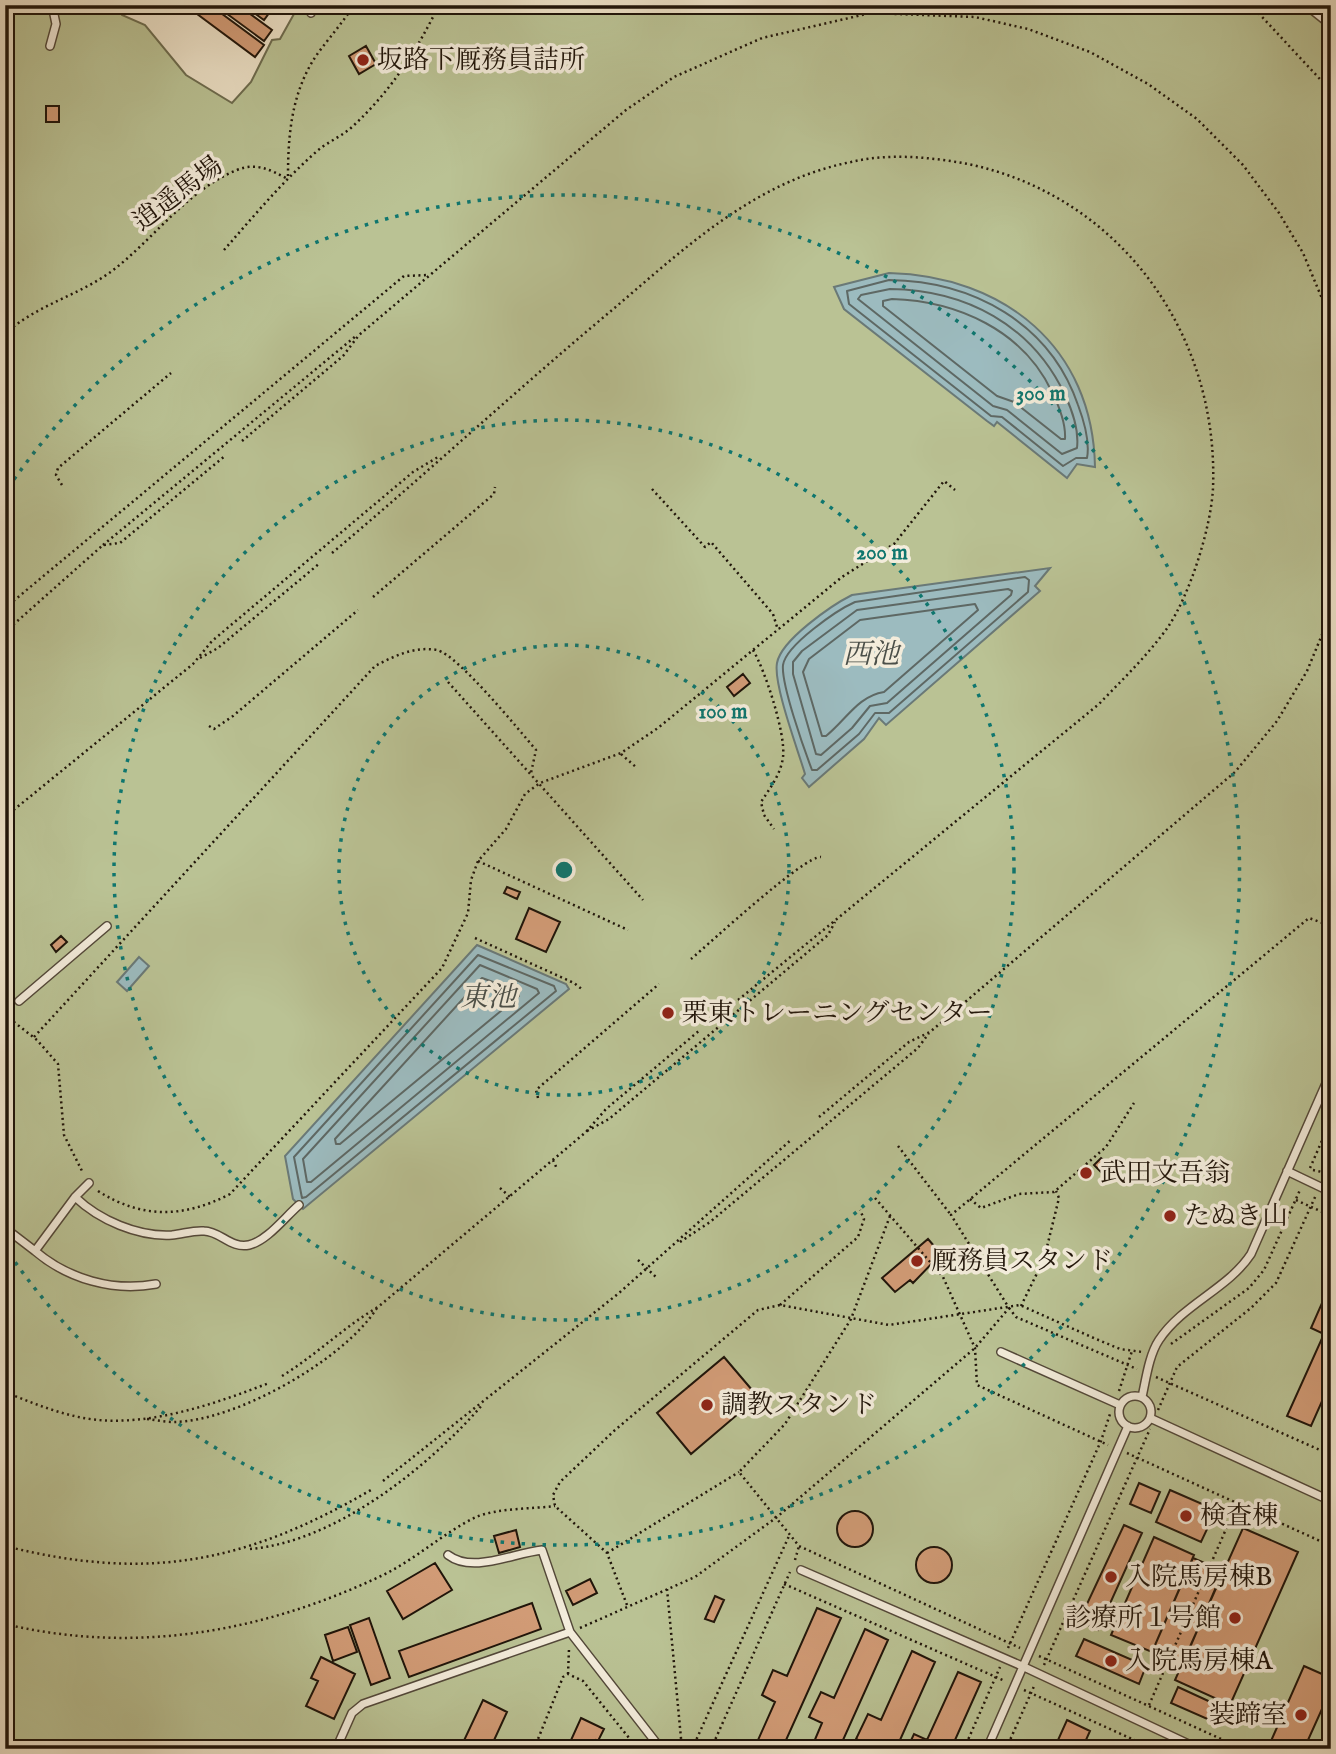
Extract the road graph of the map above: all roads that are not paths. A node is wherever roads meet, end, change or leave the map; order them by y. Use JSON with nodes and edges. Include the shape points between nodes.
{"nodes":[{"id":1,"x":52,"y":5,"type":"edge"},
{"id":2,"x":1306,"y":5,"type":"edge"},
{"id":3,"x":1331,"y":25,"type":"edge"},
{"id":4,"x":50,"y":46,"type":"dead end"},
{"id":5,"x":107,"y":926,"type":"dead end"},
{"id":6,"x":19,"y":1001,"type":"dead end"},
{"id":7,"x":1331,"y":1072,"type":"edge"},
{"id":8,"x":1287,"y":1171,"type":"junction"},
{"id":9,"x":89,"y":1183,"type":"road end"},
{"id":10,"x":1331,"y":1192,"type":"edge"},
{"id":11,"x":75,"y":1196,"type":"junction"},
{"id":12,"x":299,"y":1205,"type":"dead end"},
{"id":13,"x":5,"y":1228,"type":"edge"},
{"id":14,"x":35,"y":1251,"type":"junction"},
{"id":15,"x":156,"y":1284,"type":"dead end"},
{"id":16,"x":1001,"y":1352,"type":"dead end"},
{"id":17,"x":1142,"y":1397,"type":"junction"},
{"id":18,"x":1117,"y":1404,"type":"junction"},
{"id":19,"x":1152,"y":1419,"type":"junction"},
{"id":20,"x":1128,"y":1426,"type":"junction"},
{"id":21,"x":1331,"y":1501,"type":"edge"},
{"id":22,"x":448,"y":1555,"type":"dead end"},
{"id":23,"x":801,"y":1570,"type":"dead end"},
{"id":24,"x":570,"y":1632,"type":"junction"},
{"id":25,"x":1022,"y":1666,"type":"junction"},
{"id":26,"x":338,"y":1746,"type":"edge"},
{"id":27,"x":346,"y":1749,"type":"edge"},
{"id":28,"x":661,"y":1749,"type":"edge"},
{"id":29,"x":987,"y":1749,"type":"edge"},
{"id":30,"x":1199,"y":1749,"type":"edge"}],
"edges":[{"from":1,"to":4,"type":"lane","via":[[56,24]]},
{"from":2,"to":3,"type":"lane"},
{"from":5,"to":6,"type":"lane"},
{"from":7,"to":8,"type":"lane"},
{"from":8,"to":10,"type":"lane"},
{"from":8,"to":17,"type":"lane","via":[[1243,1266],[1159,1340]]},
{"from":9,"to":11,"type":"lane"},
{"from":11,"to":12,"type":"lane","via":[[105,1219],[126,1227],[172,1235],[207,1230],[238,1245],[261,1239]]},
{"from":11,"to":14,"type":"lane"},
{"from":13,"to":14,"type":"lane"},
{"from":14,"to":15,"type":"lane","via":[[64,1272],[91,1281]]},
{"from":16,"to":18,"type":"lane"},
{"from":17,"to":18,"type":"lane","via":[[1131,1396]]},
{"from":17,"to":19,"type":"lane","via":[[1151,1408]]},
{"from":18,"to":20,"type":"lane","via":[[1121,1420]]},
{"from":19,"to":20,"type":"lane","via":[[1143,1426]]},
{"from":19,"to":21,"type":"lane"},
{"from":20,"to":25,"type":"lane"},
{"from":22,"to":24,"type":"lane","via":[[455,1561],[473,1563],[542,1550]]},
{"from":23,"to":25,"type":"lane"},
{"from":24,"to":26,"type":"lane","via":[[363,1704],[352,1713]]},
{"from":24,"to":28,"type":"lane"},
{"from":25,"to":29,"type":"lane"},
{"from":25,"to":30,"type":"lane"},
{"from":26,"to":27,"type":"lane"}]}
